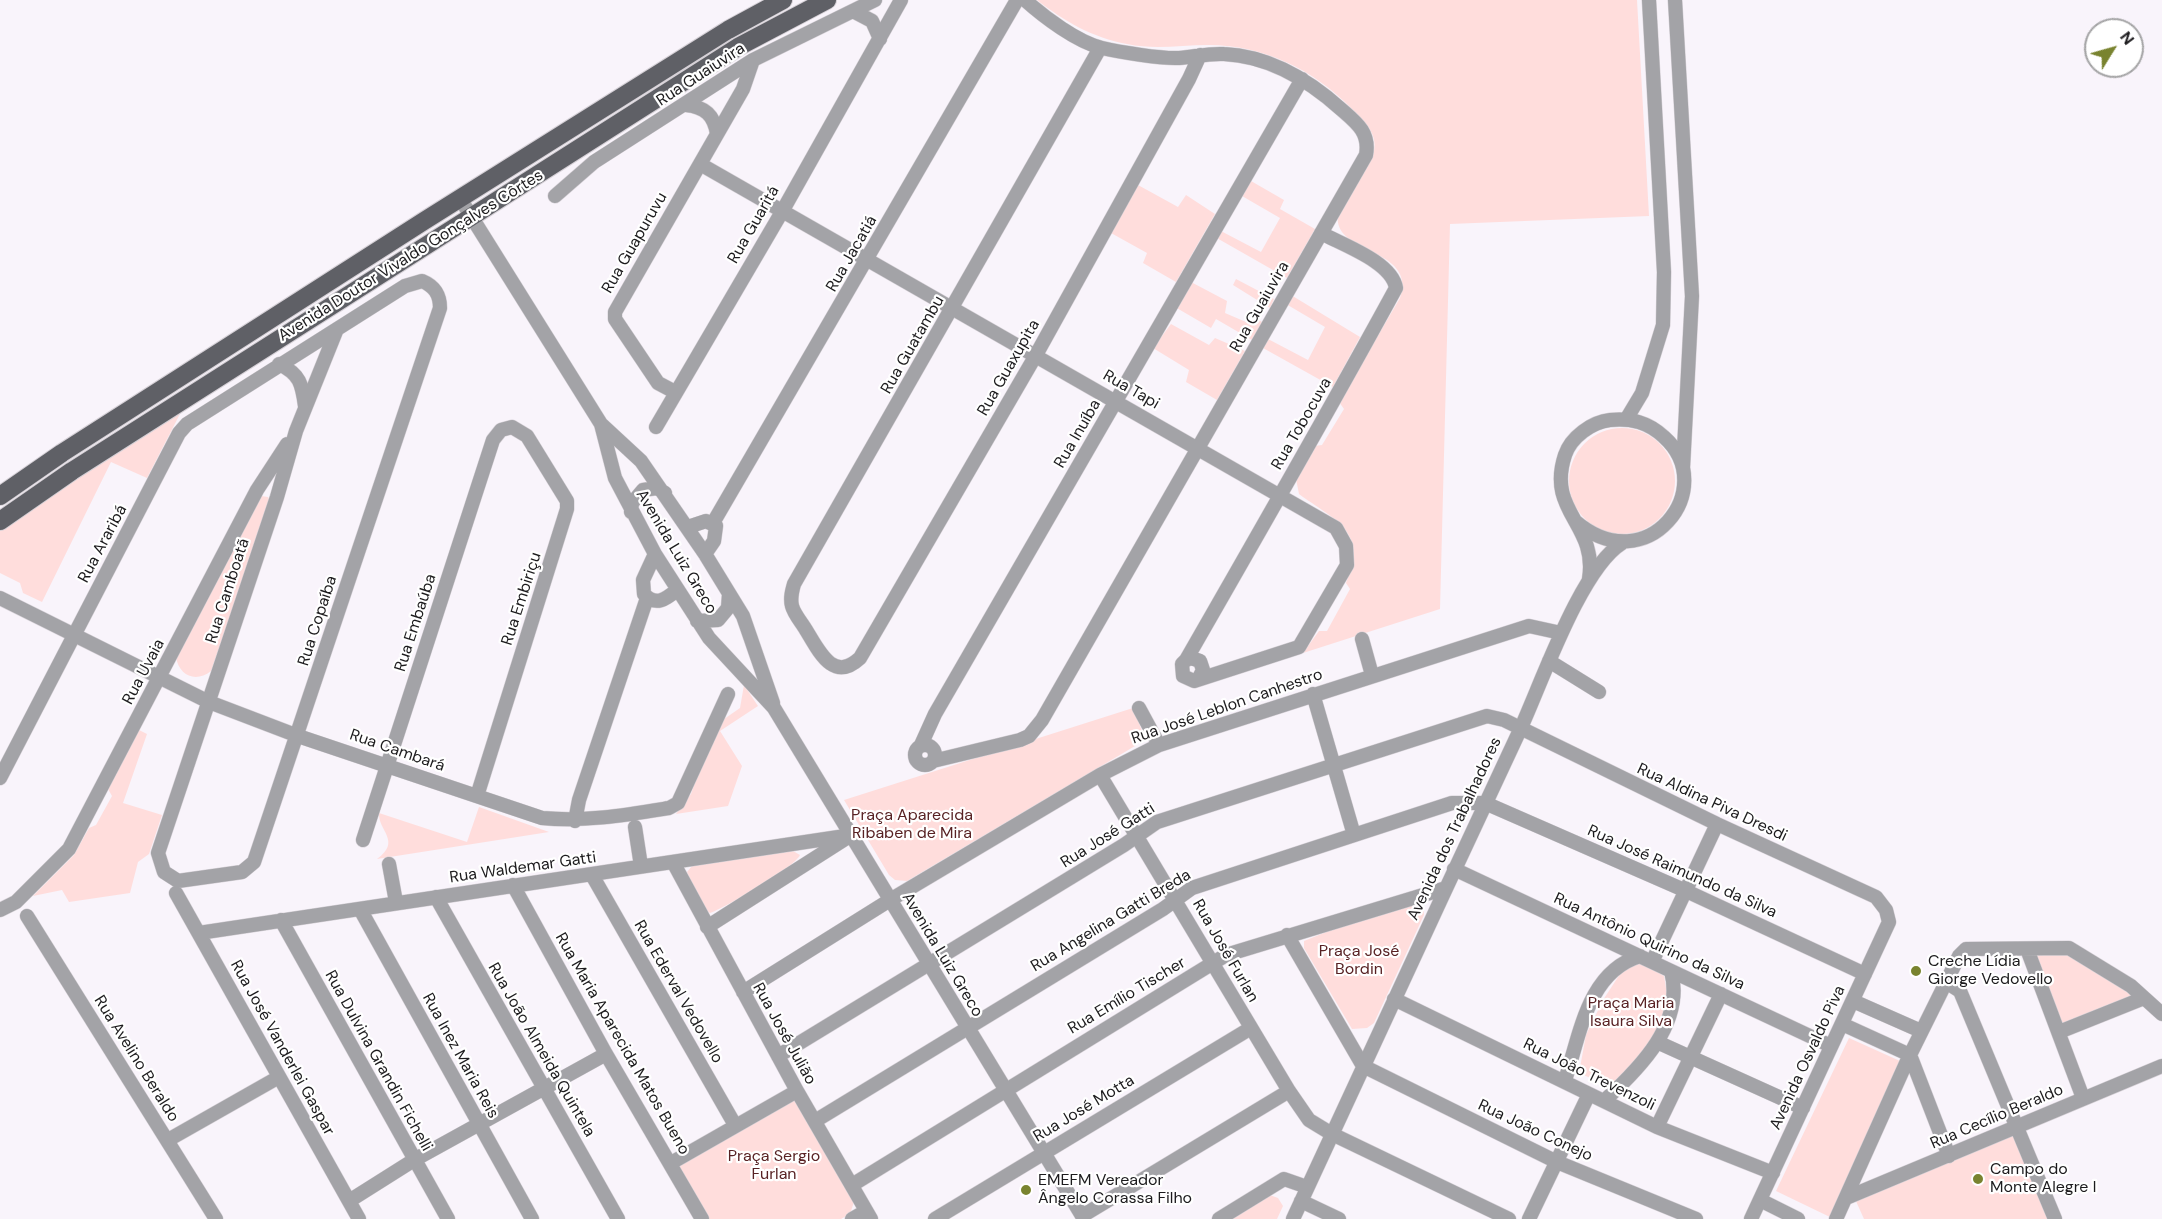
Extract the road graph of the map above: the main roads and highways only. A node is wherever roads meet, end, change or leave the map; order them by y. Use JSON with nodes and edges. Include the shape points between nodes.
{"nodes":[{"id":1,"x":783,"y":0,"type":"edge"},
{"id":2,"x":827,"y":0,"type":"edge"},
{"id":3,"x":0,"y":496,"type":"edge"},
{"id":4,"x":0,"y":521,"type":"edge"}],
"edges":[{"from":1,"to":3,"type":"main road","name":"Avenida Doutor Vivaldo Gonçalves Côrtes","via":[[728,30]]},
{"from":2,"to":4,"type":"main road","name":"Avenida Doutor Vivaldo Gonçalves Côrtes","via":[[738,47],[72,471]]}]}
